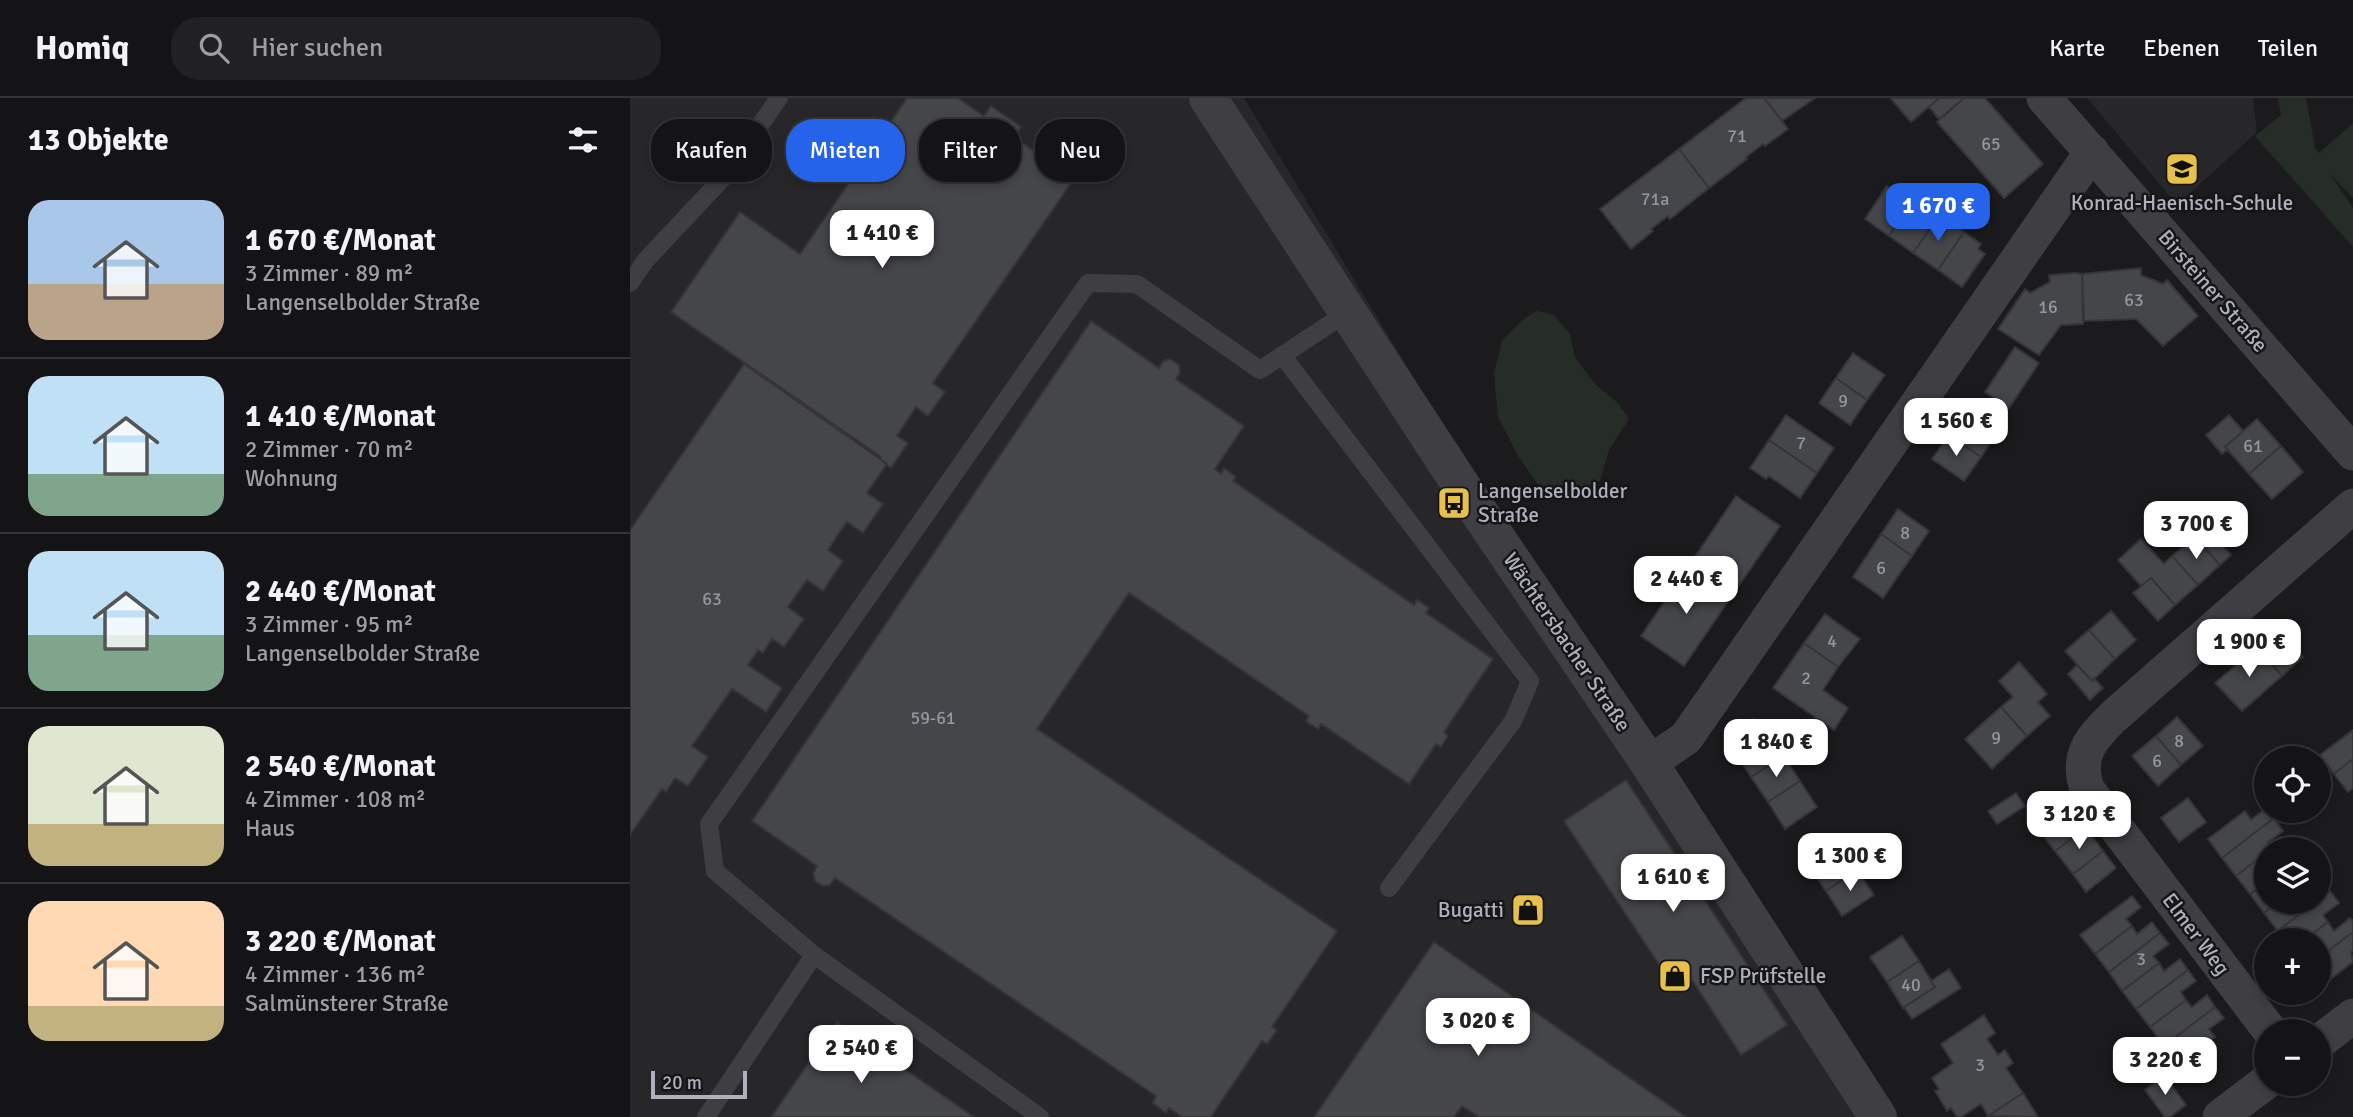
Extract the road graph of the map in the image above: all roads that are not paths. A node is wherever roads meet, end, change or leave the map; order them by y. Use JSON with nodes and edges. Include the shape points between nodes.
{"nodes":[{"id":1,"x":779,"y":98,"type":"edge"},
{"id":2,"x":1208,"y":98,"type":"edge"},
{"id":3,"x":2044,"y":98,"type":"edge"},
{"id":4,"x":2092,"y":152,"type":"junction"},
{"id":5,"x":630,"y":283,"type":"edge"},
{"id":6,"x":1348,"y":312,"type":"junction"},
{"id":7,"x":1282,"y":355,"type":"junction"},
{"id":8,"x":2353,"y":453,"type":"edge"},
{"id":9,"x":2353,"y":506,"type":"edge"},
{"id":10,"x":1649,"y":763,"type":"junction"},
{"id":11,"x":1389,"y":888,"type":"dead end"},
{"id":12,"x":814,"y":955,"type":"junction"},
{"id":13,"x":2353,"y":1016,"type":"edge"},
{"id":14,"x":2261,"y":1019,"type":"edge"},
{"id":15,"x":2331,"y":1033,"type":"edge"},
{"id":16,"x":2254,"y":1091,"type":"edge"},
{"id":17,"x":706,"y":1117,"type":"edge"},
{"id":18,"x":1040,"y":1117,"type":"edge"},
{"id":19,"x":1878,"y":1117,"type":"edge"},
{"id":20,"x":2220,"y":1117,"type":"edge"}],
"edges":[{"from":1,"to":5,"type":"lane","via":[[722,179]]},
{"from":2,"to":6,"type":"street","name":"Wächtersbacher Straße"},
{"from":3,"to":4,"type":"street","name":"Birsteiner Straße"},
{"from":4,"to":8,"type":"street","name":"Birsteiner Straße"},
{"from":4,"to":10,"type":"street","via":[[1686,738]]},
{"from":6,"to":7,"type":"lane"},
{"from":6,"to":10,"type":"street","name":"Wächtersbacher Straße"},
{"from":7,"to":11,"type":"lane","via":[[1530,681],[1513,721]]},
{"from":7,"to":12,"type":"lane","via":[[1260,370],[1137,284],[1088,283],[709,824],[715,871]]},
{"from":9,"to":14,"type":"street","name":"Elmer Weg","via":[[2113,716],[2095,734],[2082,763],[2087,789]]},
{"from":10,"to":19,"type":"street","name":"Wächtersbacher Straße"},
{"from":12,"to":17,"type":"lane"},
{"from":12,"to":18,"type":"lane"},
{"from":13,"to":15,"type":"street"},
{"from":16,"to":20,"type":"street"}]}
